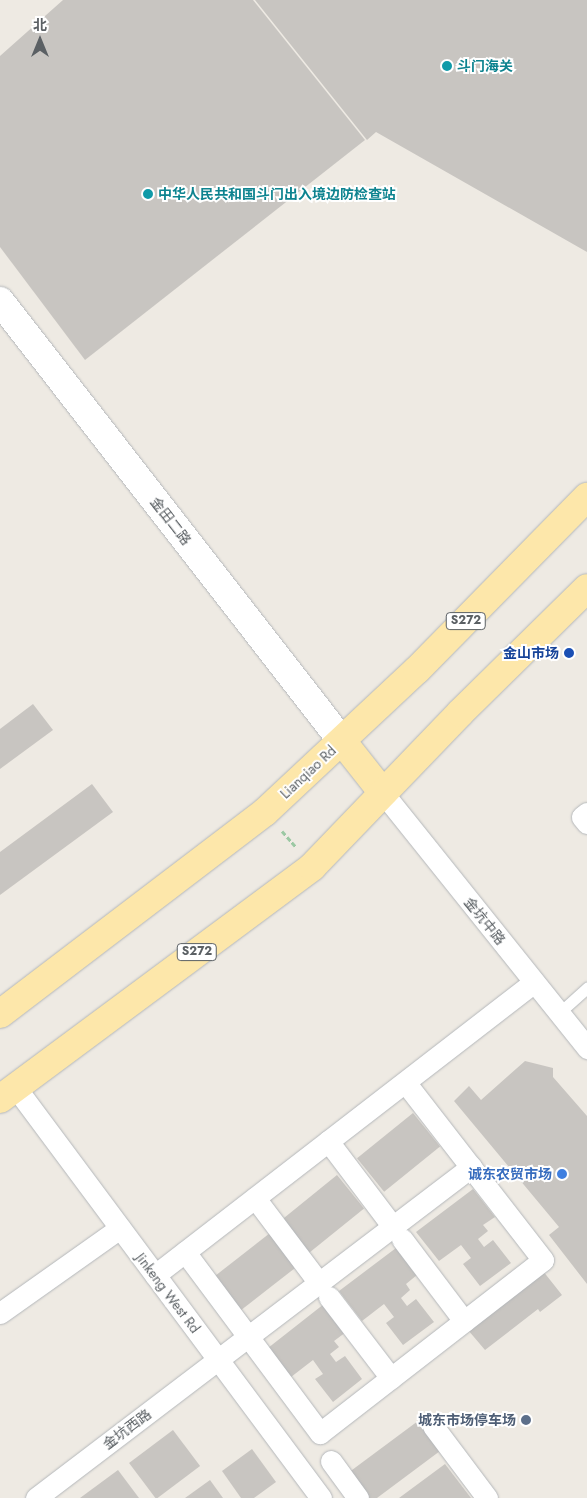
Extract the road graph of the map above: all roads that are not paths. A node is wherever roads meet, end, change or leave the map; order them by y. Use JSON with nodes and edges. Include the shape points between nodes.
{"nodes":[{"id":1,"x":0,"y":301,"type":"edge"},
{"id":2,"x":587,"y":497,"type":"edge"},
{"id":3,"x":587,"y":588,"type":"edge"},
{"id":4,"x":342,"y":741,"type":"junction"},
{"id":5,"x":383,"y":793,"type":"junction"},
{"id":6,"x":587,"y":813,"type":"edge"},
{"id":7,"x":587,"y":823,"type":"edge"},
{"id":8,"x":534,"y":982,"type":"junction"},
{"id":9,"x":587,"y":988,"type":"edge"},
{"id":10,"x":559,"y":1013,"type":"junction"},
{"id":11,"x":0,"y":1014,"type":"edge"},
{"id":12,"x":587,"y":1048,"type":"edge"},
{"id":13,"x":405,"y":1082,"type":"junction"},
{"id":14,"x":8,"y":1093,"type":"edge"},
{"id":15,"x":328,"y":1142,"type":"junction"},
{"id":16,"x":471,"y":1167,"type":"junction"},
{"id":17,"x":255,"y":1198,"type":"junction"},
{"id":18,"x":120,"y":1228,"type":"junction"},
{"id":19,"x":397,"y":1233,"type":"junction"},
{"id":20,"x":185,"y":1252,"type":"junction"},
{"id":21,"x":155,"y":1275,"type":"junction"},
{"id":22,"x":324,"y":1290,"type":"junction"},
{"id":23,"x":0,"y":1313,"type":"edge"},
{"id":24,"x":464,"y":1321,"type":"junction"},
{"id":25,"x":248,"y":1336,"type":"junction"},
{"id":26,"x":218,"y":1360,"type":"junction"},
{"id":27,"x":391,"y":1378,"type":"junction"},
{"id":28,"x":433,"y":1426,"type":"dead end"},
{"id":29,"x":331,"y":1461,"type":"dead end"},
{"id":30,"x":36,"y":1498,"type":"edge"},
{"id":31,"x":321,"y":1498,"type":"edge"},
{"id":32,"x":358,"y":1498,"type":"edge"},
{"id":33,"x":487,"y":1498,"type":"edge"}],
"edges":[{"from":1,"to":4,"type":"street","name":"金田二路"},
{"from":2,"to":4,"type":"main road","name":"Lianqiao Rd","number":"S272","via":[[418,670]]},
{"from":3,"to":5,"type":"main road","number":"S272"},
{"from":4,"to":5,"type":"main road"},
{"from":4,"to":11,"type":"main road","name":"Lianqiao Rd","number":"S272","via":[[265,812]]},
{"from":5,"to":8,"type":"street","name":"金坑中路"},
{"from":5,"to":14,"type":"main road","number":"S272","via":[[312,867]]},
{"from":6,"to":7,"type":"street","via":[[582,817]]},
{"from":8,"to":10,"type":"street","name":"金坑中路"},
{"from":8,"to":13,"type":"street"},
{"from":9,"to":10,"type":"lane"},
{"from":10,"to":12,"type":"street","name":"金坑中路"},
{"from":13,"to":15,"type":"street"},
{"from":13,"to":16,"type":"street"},
{"from":14,"to":18,"type":"street","name":"Jinkeng West Rd"},
{"from":15,"to":17,"type":"street"},
{"from":15,"to":19,"type":"street"},
{"from":16,"to":19,"type":"street","name":"金坑西路"},
{"from":16,"to":24,"type":"street","via":[[543,1260]]},
{"from":17,"to":20,"type":"street"},
{"from":17,"to":22,"type":"street"},
{"from":18,"to":21,"type":"street","name":"Jinkeng West Rd"},
{"from":18,"to":23,"type":"street"},
{"from":19,"to":22,"type":"street","name":"金坑西路"},
{"from":19,"to":24,"type":"street"},
{"from":20,"to":21,"type":"street"},
{"from":20,"to":25,"type":"street"},
{"from":21,"to":26,"type":"street","name":"Jinkeng West Rd"},
{"from":22,"to":25,"type":"street","name":"金坑西路"},
{"from":22,"to":27,"type":"street"},
{"from":24,"to":27,"type":"street"},
{"from":25,"to":26,"type":"street","name":"金坑西路"},
{"from":25,"to":27,"type":"street","via":[[320,1433]]},
{"from":26,"to":30,"type":"street","name":"金坑西路"},
{"from":26,"to":31,"type":"street","name":"Jinkeng West Rd"},
{"from":28,"to":33,"type":"street"},
{"from":29,"to":32,"type":"street"}]}
